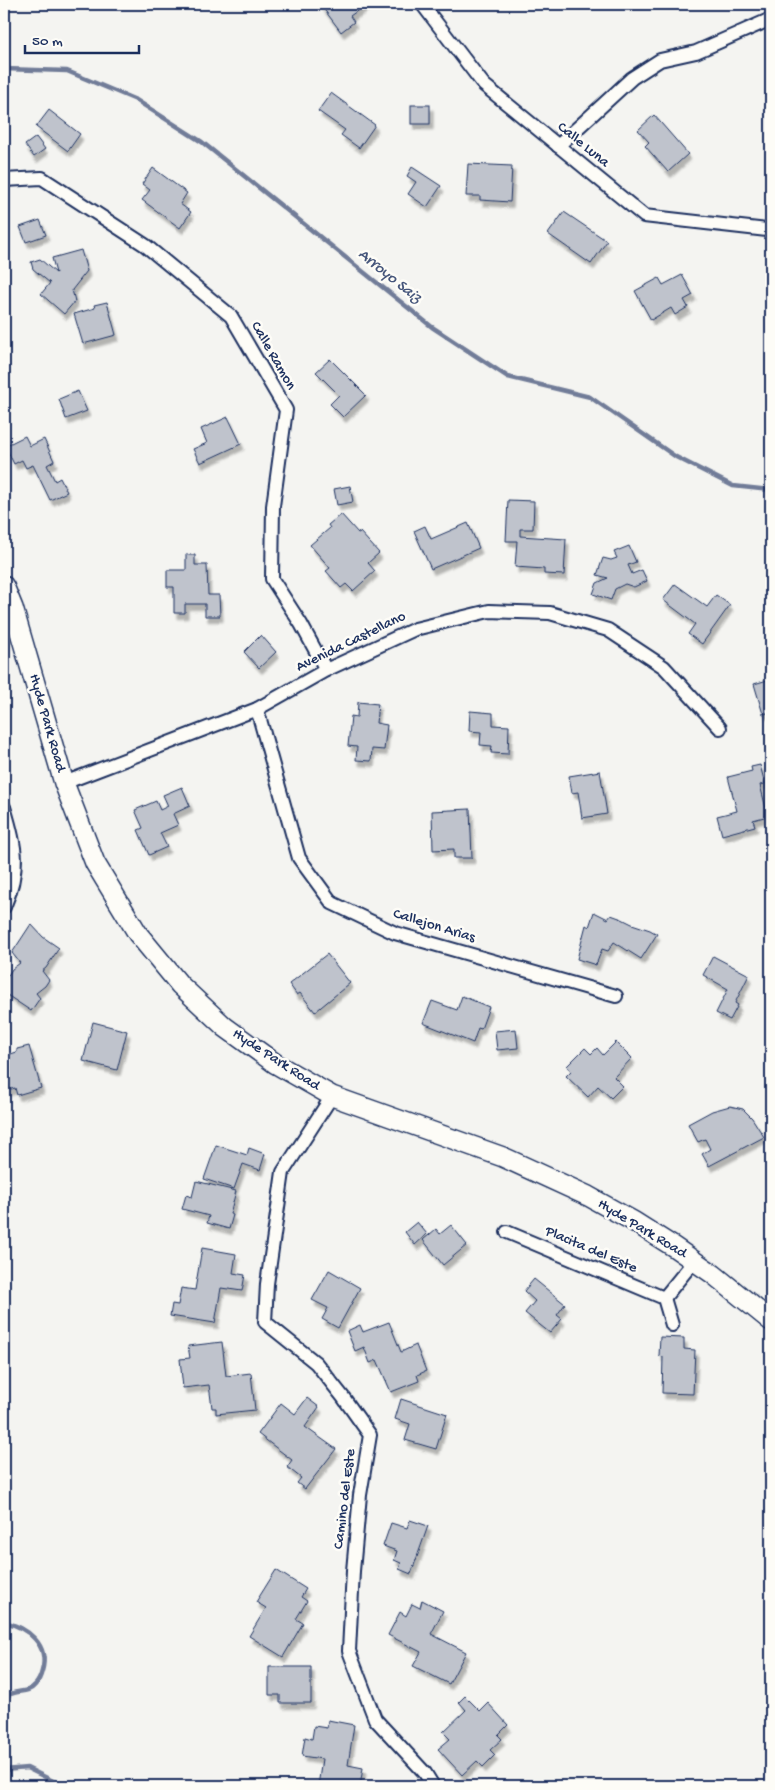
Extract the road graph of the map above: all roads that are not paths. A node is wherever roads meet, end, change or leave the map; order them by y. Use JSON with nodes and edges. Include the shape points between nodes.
{"nodes":[{"id":1,"x":422,"y":4,"type":"edge"},
{"id":2,"x":771,"y":19,"type":"edge"},
{"id":3,"x":558,"y":146,"type":"junction"},
{"id":4,"x":4,"y":180,"type":"edge"},
{"id":5,"x":767,"y":230,"type":"dead end"},
{"id":6,"x":4,"y":586,"type":"edge"},
{"id":7,"x":8,"y":609,"type":"edge"},
{"id":8,"x":326,"y":670,"type":"junction"},
{"id":9,"x":257,"y":709,"type":"junction"},
{"id":10,"x":720,"y":728,"type":"dead end"},
{"id":11,"x":64,"y":783,"type":"junction"},
{"id":12,"x":4,"y":807,"type":"edge"},
{"id":13,"x":4,"y":906,"type":"edge"},
{"id":14,"x":616,"y":996,"type":"dead end"},
{"id":15,"x":332,"y":1096,"type":"junction"},
{"id":16,"x":507,"y":1232,"type":"dead end"},
{"id":17,"x":694,"y":1261,"type":"junction"},
{"id":18,"x":664,"y":1298,"type":"junction"},
{"id":19,"x":771,"y":1321,"type":"edge"},
{"id":20,"x":672,"y":1325,"type":"dead end"},
{"id":21,"x":433,"y":1786,"type":"edge"}],
"edges":[{"from":1,"to":3,"type":"street","name":"Calle Luna","via":[[484,84]]},
{"from":2,"to":3,"type":"street","via":[[696,52],[660,60],[632,78]]},
{"from":3,"to":5,"type":"street","name":"Calle Luna","via":[[644,216]]},
{"from":4,"to":8,"type":"street","name":"Calle Ramon","via":[[42,178],[145,244],[231,316],[286,410],[273,506],[272,579]]},
{"from":6,"to":7,"type":"main road","name":"Hyde Park Road"},
{"from":7,"to":11,"type":"main road","name":"Hyde Park Road"},
{"from":8,"to":9,"type":"street","name":"Avenida Castellano"},
{"from":8,"to":10,"type":"street","name":"Avenida Castellano","via":[[415,629],[489,611],[550,613],[608,630],[664,667]]},
{"from":9,"to":11,"type":"street","name":"Avenida Castellano"},
{"from":9,"to":14,"type":"street","name":"Callejon Arias","via":[[299,858],[332,903],[395,934]]},
{"from":11,"to":15,"type":"main road","name":"Hyde Park Road","via":[[95,863],[138,934],[180,985],[225,1027],[276,1064]]},
{"from":12,"to":13,"type":"street","via":[[14,841],[16,867]]},
{"from":15,"to":17,"type":"main road","name":"Hyde Park Road","via":[[532,1169],[610,1208]]},
{"from":15,"to":21,"type":"street","name":"Camino del Este","via":[[283,1172],[267,1284],[265,1322],[316,1363],[370,1435],[355,1542],[349,1652],[375,1719],[426,1773]]},
{"from":16,"to":18,"type":"street","name":"Placita del Este"},
{"from":17,"to":18,"type":"street"},
{"from":17,"to":19,"type":"main road","name":"Hyde Park Road"},
{"from":18,"to":20,"type":"street"}]}
